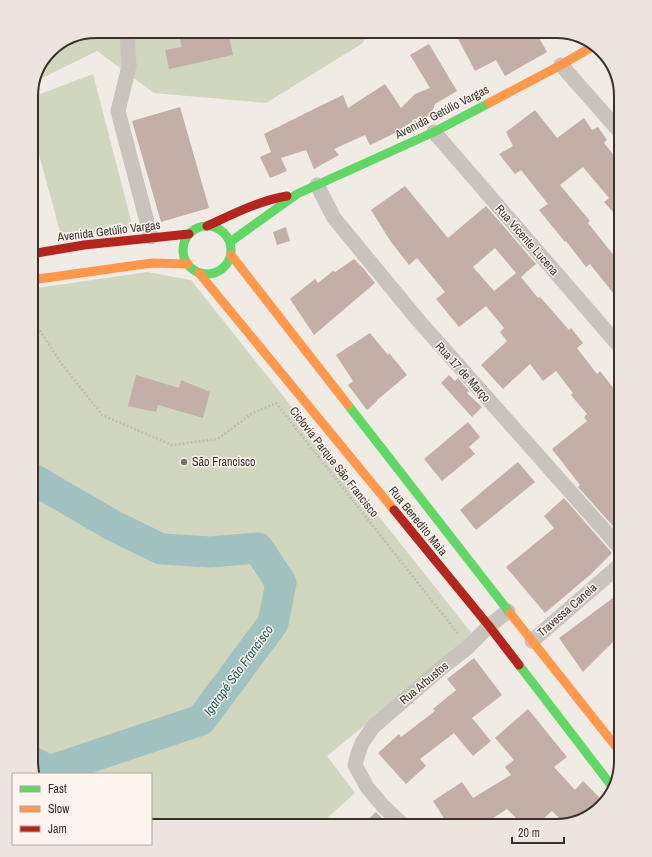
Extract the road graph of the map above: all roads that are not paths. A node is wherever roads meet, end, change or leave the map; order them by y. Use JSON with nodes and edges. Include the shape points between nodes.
{"nodes":[{"id":1,"x":127,"y":38,"type":"edge"},
{"id":2,"x":588,"y":48,"type":"edge"},
{"id":3,"x":561,"y":65,"type":"junction"},
{"id":4,"x":614,"y":125,"type":"edge"},
{"id":5,"x":434,"y":132,"type":"junction"},
{"id":6,"x":317,"y":185,"type":"junction"},
{"id":7,"x":297,"y":194,"type":"junction"},
{"id":8,"x":207,"y":226,"type":"junction"},
{"id":9,"x":189,"y":234,"type":"junction"},
{"id":10,"x":151,"y":238,"type":"junction"},
{"id":11,"x":230,"y":242,"type":"junction"},
{"id":12,"x":38,"y":253,"type":"edge"},
{"id":13,"x":231,"y":255,"type":"junction"},
{"id":14,"x":188,"y":264,"type":"junction"},
{"id":15,"x":199,"y":273,"type":"junction"},
{"id":16,"x":38,"y":279,"type":"edge"},
{"id":17,"x":614,"y":340,"type":"edge"},
{"id":18,"x":614,"y":541,"type":"edge"},
{"id":19,"x":614,"y":570,"type":"edge"},
{"id":20,"x":508,"y":611,"type":"junction"},
{"id":21,"x":489,"y":626,"type":"junction"},
{"id":22,"x":532,"y":641,"type":"junction"},
{"id":23,"x":614,"y":744,"type":"edge"},
{"id":24,"x":609,"y":783,"type":"edge"},
{"id":25,"x":397,"y":819,"type":"edge"}],
"edges":[{"from":1,"to":10,"type":"street","via":[[129,66],[118,111]]},
{"from":2,"to":3,"type":"street","name":"Avenida Getúlio Vargas"},
{"from":3,"to":4,"type":"street"},
{"from":3,"to":5,"type":"street","name":"Avenida Getúlio Vargas"},
{"from":5,"to":6,"type":"street","name":"Avenida Getúlio Vargas"},
{"from":5,"to":17,"type":"street","name":"Rua Vicente Lucena"},
{"from":6,"to":7,"type":"street","name":"Avenida Getúlio Vargas"},
{"from":6,"to":18,"type":"street","name":"Rua 17 de Março","via":[[334,218],[418,320]]},
{"from":7,"to":8,"type":"street","name":"Avenida Getúlio Vargas","via":[[263,201]]},
{"from":7,"to":11,"type":"street","name":"Avenida Getúlio Vargas"},
{"from":8,"to":9,"type":"street"},
{"from":8,"to":11,"type":"street","via":[[217,228]]},
{"from":9,"to":10,"type":"street","name":"Avenida Getúlio Vargas"},
{"from":9,"to":14,"type":"street","via":[[183,248]]},
{"from":10,"to":12,"type":"street","name":"Avenida Getúlio Vargas"},
{"from":11,"to":13,"type":"street"},
{"from":13,"to":15,"type":"street","via":[[219,271]]},
{"from":13,"to":20,"type":"street","name":"Rua Benedito Maia"},
{"from":14,"to":15,"type":"street"},
{"from":14,"to":16,"type":"street","via":[[152,263]]},
{"from":15,"to":21,"type":"street","name":"Rua Benedito Maia"},
{"from":19,"to":22,"type":"street","name":"Travessa Canela"},
{"from":20,"to":21,"type":"street","name":"Rua Arbustos"},
{"from":20,"to":22,"type":"street","name":"Rua Benedito Maia"},
{"from":21,"to":24,"type":"street","name":"Rua Benedito Maia"},
{"from":21,"to":25,"type":"street","name":"Rua Arbustos","via":[[373,728],[362,742],[355,765],[367,787]]},
{"from":22,"to":23,"type":"street","name":"Rua Benedito Maia"}]}
